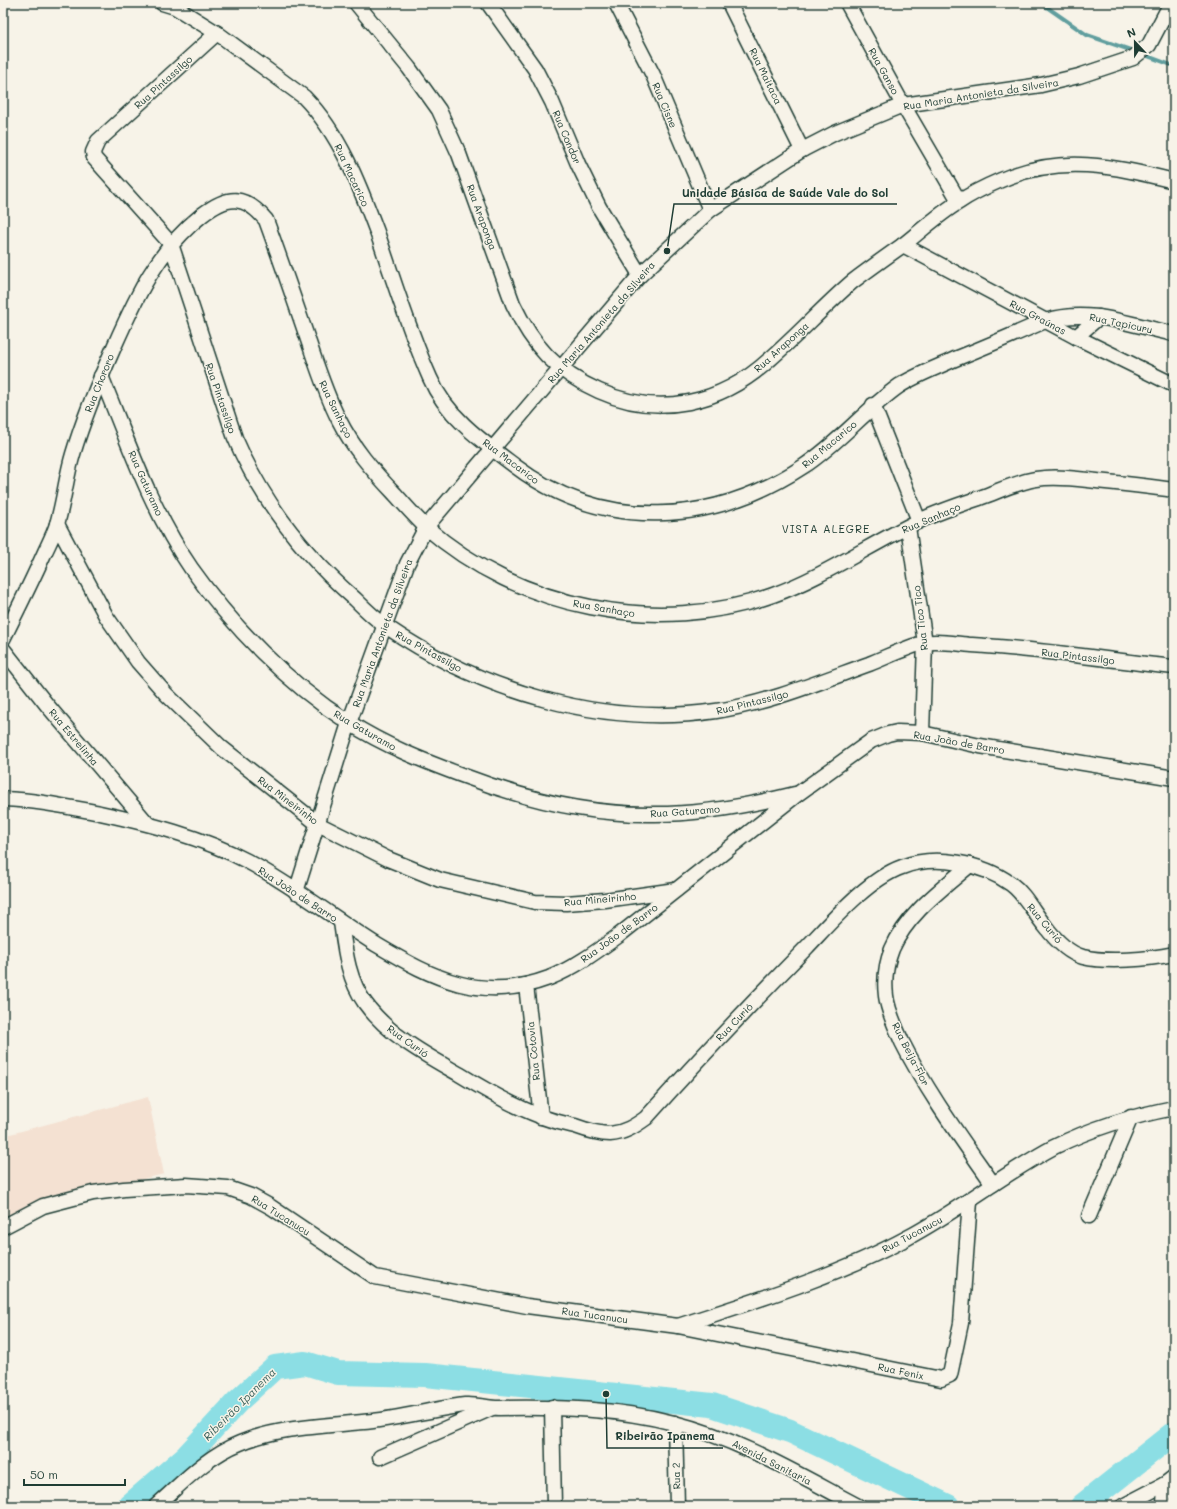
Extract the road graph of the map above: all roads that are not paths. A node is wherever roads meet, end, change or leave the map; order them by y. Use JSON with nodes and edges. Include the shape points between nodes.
{"nodes":[{"id":1,"x":162,"y":3,"type":"edge"},
{"id":2,"x":356,"y":3,"type":"edge"},
{"id":3,"x":488,"y":3,"type":"edge"},
{"id":4,"x":616,"y":3,"type":"edge"},
{"id":5,"x":730,"y":3,"type":"edge"},
{"id":6,"x":847,"y":3,"type":"edge"},
{"id":7,"x":1171,"y":3,"type":"edge"},
{"id":8,"x":217,"y":33,"type":"junction"},
{"id":9,"x":903,"y":105,"type":"junction"},
{"id":10,"x":802,"y":150,"type":"junction"},
{"id":11,"x":1174,"y":181,"type":"edge"},
{"id":12,"x":959,"y":201,"type":"junction"},
{"id":13,"x":710,"y":210,"type":"junction"},
{"id":14,"x":266,"y":220,"type":"joint"},
{"id":15,"x":171,"y":244,"type":"junction"},
{"id":16,"x":903,"y":245,"type":"junction"},
{"id":17,"x":640,"y":276,"type":"junction"},
{"id":18,"x":1100,"y":317,"type":"junction"},
{"id":19,"x":1045,"y":321,"type":"junction"},
{"id":20,"x":1174,"y":334,"type":"edge"},
{"id":21,"x":1076,"y":337,"type":"junction"},
{"id":22,"x":559,"y":369,"type":"junction"},
{"id":23,"x":101,"y":376,"type":"junction"},
{"id":24,"x":1174,"y":385,"type":"edge"},
{"id":25,"x":873,"y":405,"type":"junction"},
{"id":26,"x":492,"y":449,"type":"junction"},
{"id":27,"x":1174,"y":490,"type":"edge"},
{"id":28,"x":57,"y":524,"type":"junction"},
{"id":29,"x":913,"y":524,"type":"junction"},
{"id":30,"x":426,"y":527,"type":"junction"},
{"id":31,"x":385,"y":626,"type":"junction"},
{"id":32,"x":3,"y":639,"type":"edge"},
{"id":33,"x":925,"y":643,"type":"junction"},
{"id":34,"x":3,"y":649,"type":"edge"},
{"id":35,"x":1174,"y":667,"type":"edge"},
{"id":36,"x":349,"y":723,"type":"junction"},
{"id":37,"x":922,"y":733,"type":"junction"},
{"id":38,"x":1174,"y":778,"type":"edge"},
{"id":39,"x":799,"y":793,"type":"junction"},
{"id":40,"x":3,"y":799,"type":"edge"},
{"id":41,"x":147,"y":823,"type":"junction"},
{"id":42,"x":318,"y":824,"type":"junction"},
{"id":43,"x":970,"y":865,"type":"junction"},
{"id":44,"x":676,"y":890,"type":"junction"},
{"id":45,"x":296,"y":892,"type":"junction"},
{"id":46,"x":341,"y":922,"type":"junction"},
{"id":47,"x":1174,"y":954,"type":"edge"},
{"id":48,"x":526,"y":985,"type":"junction"},
{"id":49,"x":1174,"y":1108,"type":"edge"},
{"id":50,"x":541,"y":1117,"type":"junction"},
{"id":51,"x":1130,"y":1117,"type":"junction"},
{"id":52,"x":993,"y":1184,"type":"junction"},
{"id":53,"x":970,"y":1201,"type":"junction"},
{"id":54,"x":1089,"y":1216,"type":"dead end"},
{"id":55,"x":3,"y":1227,"type":"edge"},
{"id":56,"x":678,"y":1326,"type":"junction"},
{"id":57,"x":552,"y":1407,"type":"junction"},
{"id":58,"x":492,"y":1408,"type":"junction"},
{"id":59,"x":675,"y":1423,"type":"junction"},
{"id":60,"x":380,"y":1457,"type":"dead end"},
{"id":61,"x":1170,"y":1481,"type":"edge"},
{"id":62,"x":156,"y":1506,"type":"edge"},
{"id":63,"x":554,"y":1506,"type":"edge"},
{"id":64,"x":677,"y":1506,"type":"edge"},
{"id":65,"x":858,"y":1506,"type":"edge"},
{"id":66,"x":1124,"y":1506,"type":"edge"},
{"id":67,"x":1164,"y":1506,"type":"edge"}],
"edges":[{"from":1,"to":8,"type":"street","name":"Rua Macarico","via":[[175,7]]},
{"from":2,"to":22,"type":"street","name":"Rua Araponga","via":[[409,68],[439,110],[459,154],[522,324]]},
{"from":3,"to":17,"type":"street","name":"Rua Condor","via":[[535,69],[578,164]]},
{"from":4,"to":13,"type":"street","name":"Rua Cisne","via":[[652,75]]},
{"from":5,"to":10,"type":"street","name":"Rua Maitaca"},
{"from":6,"to":9,"type":"street","name":"Rua Ganso"},
{"from":7,"to":9,"type":"street","name":"Rua Maria Antonieta da Silveira","via":[[1149,45],[1132,58],[1104,69],[1041,85]]},
{"from":8,"to":15,"type":"street","name":"Rua Pintassilgo","via":[[98,141],[93,152],[94,158]]},
{"from":8,"to":26,"type":"street","name":"Rua Macarico","via":[[304,97],[324,120],[364,196],[435,390],[444,404]]},
{"from":9,"to":10,"type":"street","name":"Rua Maria Antonieta da Silveira"},
{"from":9,"to":12,"type":"street","name":"Rua Ganso"},
{"from":10,"to":13,"type":"street","name":"Rua Maria Antonieta da Silveira"},
{"from":11,"to":12,"type":"street","name":"Rua Araponga","via":[[1104,166],[1068,164],[1041,168],[1002,180]]},
{"from":12,"to":16,"type":"street","name":"Rua Araponga"},
{"from":13,"to":17,"type":"street","name":"Rua Maria Antonieta da Silveira"},
{"from":14,"to":15,"type":"street","name":"Rua Chororo","via":[[255,208],[243,201],[226,201],[209,210]]},
{"from":14,"to":30,"type":"street","name":"Rua Sanhaço","via":[[320,377],[339,420],[355,448],[373,471]]},
{"from":15,"to":23,"type":"street","name":"Rua Chororo","via":[[153,267],[142,287]]},
{"from":15,"to":31,"type":"street","name":"Rua Pintassilgo","via":[[221,399],[246,463],[275,511],[313,560]]},
{"from":16,"to":19,"type":"street","name":"Rua Graúnas"},
{"from":16,"to":22,"type":"street","name":"Rua Araponga","via":[[853,282],[768,362],[743,381],[716,395],[688,403],[659,406],[630,402],[583,384]]},
{"from":17,"to":22,"type":"street","name":"Rua Maria Antonieta da Silveira"},
{"from":18,"to":19,"type":"street","name":"Rua Tapicuru","via":[[1071,315]]},
{"from":18,"to":20,"type":"street","name":"Rua Tapicuru"},
{"from":18,"to":21,"type":"street"},
{"from":19,"to":21,"type":"street","name":"Rua Graúnas"},
{"from":19,"to":25,"type":"street","name":"Rua Macarico","via":[[916,377]]},
{"from":21,"to":24,"type":"street","name":"Rua Graúnas"},
{"from":22,"to":26,"type":"street","name":"Rua Maria Antonieta da Silveira"},
{"from":23,"to":28,"type":"street","name":"Rua Chororo","via":[[74,453]]},
{"from":23,"to":36,"type":"street","name":"Rua Gaturamo","via":[[156,509],[191,567],[233,620],[283,672]]},
{"from":25,"to":26,"type":"street","name":"Rua Macarico","via":[[824,452],[790,475],[723,504],[670,514],[624,511],[577,500],[533,480]]},
{"from":25,"to":29,"type":"street","name":"Rua Tico Tico"},
{"from":26,"to":30,"type":"street","name":"Rua Maria Antonieta da Silveira"},
{"from":27,"to":29,"type":"street","name":"Rua Sanhaço","via":[[1060,477],[1037,479],[1014,485]]},
{"from":28,"to":32,"type":"street","name":"Rua Chororo"},
{"from":28,"to":42,"type":"street","name":"Rua Mineirinho","via":[[106,616],[138,662],[166,694],[222,748]]},
{"from":29,"to":30,"type":"street","name":"Rua Sanhaço","via":[[804,582],[774,595],[751,602],[668,615],[612,612],[537,593],[487,569]]},
{"from":29,"to":33,"type":"street","name":"Rua Tico Tico"},
{"from":30,"to":31,"type":"street","name":"Rua Maria Antonieta da Silveira","via":[[407,564]]},
{"from":31,"to":33,"type":"street","name":"Rua Pintassilgo","via":[[458,668],[500,685],[584,708],[634,714],[686,714],[750,704],[797,690]]},
{"from":31,"to":36,"type":"street","name":"Rua Maria Antonieta da Silveira"},
{"from":33,"to":35,"type":"street","name":"Rua Pintassilgo","via":[[1004,647]]},
{"from":33,"to":37,"type":"street","name":"Rua Tico Tico"},
{"from":34,"to":41,"type":"street","name":"Rua Estrelinha"},
{"from":36,"to":39,"type":"street","name":"Rua Gaturamo","via":[[407,754],[528,798],[561,805],[623,813],[671,814],[735,807]]},
{"from":36,"to":42,"type":"street","name":"Rua Maria Antonieta da Silveira"},
{"from":37,"to":38,"type":"street","name":"Rua João de Barro","via":[[980,746]]},
{"from":37,"to":39,"type":"street","name":"Rua João de Barro","via":[[897,732],[871,741]]},
{"from":39,"to":44,"type":"street","name":"Rua João de Barro"},
{"from":40,"to":41,"type":"street","name":"Rua João de Barro","via":[[58,805]]},
{"from":41,"to":45,"type":"street","name":"Rua João de Barro","via":[[228,852]]},
{"from":42,"to":44,"type":"street","name":"Rua Mineirinho","via":[[388,859],[440,880],[535,902],[605,900]]},
{"from":42,"to":45,"type":"street","name":"Rua Maria Antonieta da Silveira"},
{"from":43,"to":47,"type":"street","name":"Rua Curió","via":[[1012,884],[1051,934],[1062,945],[1082,957],[1110,959]]},
{"from":43,"to":50,"type":"street","name":"Rua Curió","via":[[942,860],[920,861],[901,867],[875,882],[729,1027],[646,1118],[632,1128],[609,1134]]},
{"from":43,"to":52,"type":"street","name":"Rua Beija-Flor","via":[[926,903],[893,948],[886,972],[886,997],[894,1024],[913,1064]]},
{"from":44,"to":48,"type":"street","name":"Rua João de Barro","via":[[588,958],[549,978]]},
{"from":45,"to":46,"type":"street","name":"Rua João de Barro"},
{"from":46,"to":48,"type":"street","name":"Rua João de Barro","via":[[404,961],[442,979],[474,987]]},
{"from":46,"to":50,"type":"street","name":"Rua Curió","via":[[351,976],[365,1003],[376,1015],[399,1036],[436,1061],[487,1092]]},
{"from":48,"to":50,"type":"street","name":"Rua Cotovia"},
{"from":49,"to":51,"type":"street","name":"Rua Tucanucu"},
{"from":51,"to":52,"type":"street","name":"Rua Tucanucu","via":[[1084,1133],[1053,1148]]},
{"from":51,"to":54,"type":"street"},
{"from":52,"to":53,"type":"street","name":"Rua Tucanucu"},
{"from":53,"to":56,"type":"street","name":"Rua Tucanucu","via":[[905,1239],[868,1257],[765,1297]]},
{"from":53,"to":56,"type":"street","name":"Rua Fenix","via":[[961,1323],[952,1372],[948,1378],[933,1378]]},
{"from":55,"to":56,"type":"street","name":"Rua Tucanucu","via":[[43,1206],[93,1193],[186,1185],[228,1188],[271,1207],[375,1277],[527,1306]]},
{"from":57,"to":58,"type":"street","name":"Avenida Sanitaria"},
{"from":57,"to":59,"type":"street","name":"Avenida Sanitaria","via":[[634,1414]]},
{"from":57,"to":63,"type":"street"},
{"from":58,"to":60,"type":"street"},
{"from":58,"to":62,"type":"street","via":[[465,1406],[401,1417],[301,1428],[256,1438],[240,1443],[212,1459]]},
{"from":59,"to":64,"type":"street","name":"Rua 2"},
{"from":59,"to":65,"type":"street","name":"Avenida Sanitaria","via":[[730,1441]]},
{"from":61,"to":66,"type":"street"},
{"from":61,"to":67,"type":"street"}]}
